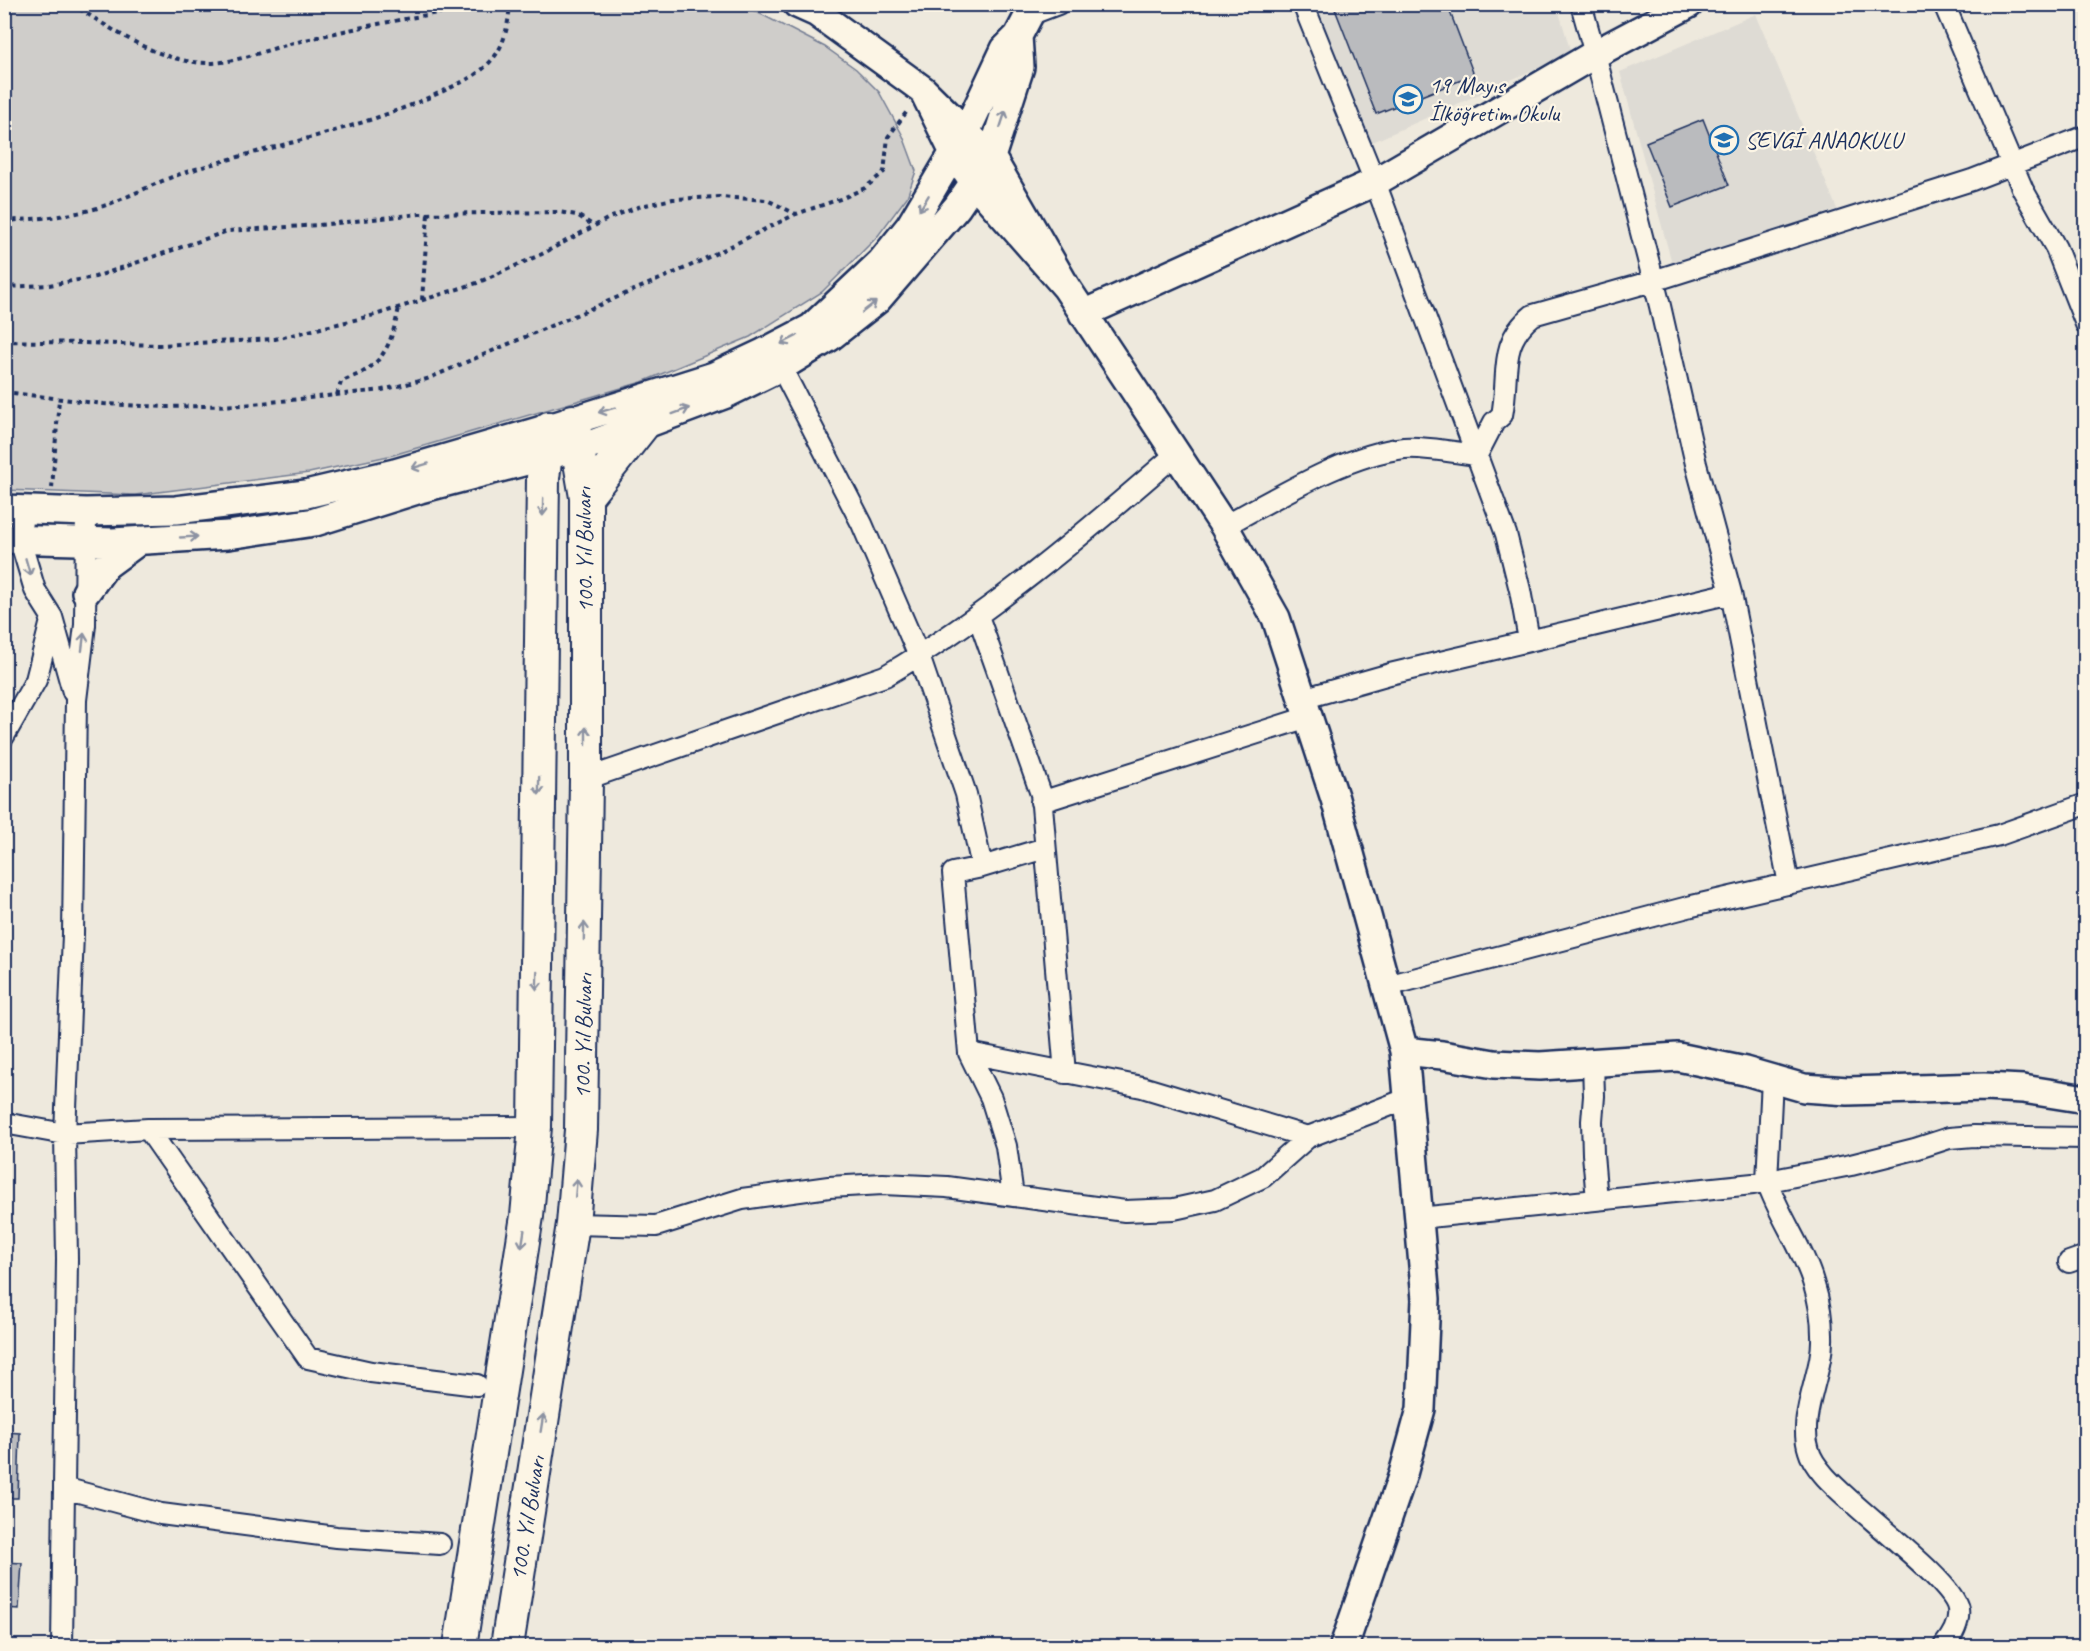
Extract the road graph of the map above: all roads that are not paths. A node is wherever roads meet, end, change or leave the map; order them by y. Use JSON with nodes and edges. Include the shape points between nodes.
{"nodes":[{"id":1,"x":797,"y":4,"type":"edge"},
{"id":2,"x":1058,"y":4,"type":"edge"},
{"id":3,"x":1303,"y":4,"type":"edge"},
{"id":4,"x":1581,"y":4,"type":"edge"},
{"id":5,"x":1689,"y":4,"type":"edge"},
{"id":6,"x":1944,"y":4,"type":"edge"},
{"id":7,"x":1026,"y":18,"type":"edge"},
{"id":8,"x":1595,"y":54,"type":"junction"},
{"id":9,"x":2085,"y":136,"type":"edge"},
{"id":10,"x":960,"y":142,"type":"junction"},
{"id":11,"x":991,"y":157,"type":"junction"},
{"id":12,"x":2012,"y":165,"type":"junction"},
{"id":13,"x":974,"y":182,"type":"junction"},
{"id":14,"x":1375,"y":182,"type":"junction"},
{"id":15,"x":1653,"y":281,"type":"junction"},
{"id":16,"x":1066,"y":287,"type":"junction"},
{"id":17,"x":1083,"y":314,"type":"junction"},
{"id":18,"x":2085,"y":324,"type":"edge"},
{"id":19,"x":781,"y":367,"type":"junction"},
{"id":20,"x":643,"y":425,"type":"junction"},
{"id":21,"x":561,"y":438,"type":"junction"},
{"id":22,"x":1176,"y":454,"type":"junction"},
{"id":23,"x":1477,"y":455,"type":"junction"},
{"id":24,"x":586,"y":497,"type":"junction"},
{"id":25,"x":14,"y":510,"type":"edge"},
{"id":26,"x":86,"y":512,"type":"junction"},
{"id":27,"x":1224,"y":526,"type":"junction"},
{"id":28,"x":12,"y":539,"type":"edge"},
{"id":29,"x":140,"y":540,"type":"junction"},
{"id":30,"x":86,"y":541,"type":"junction"},
{"id":31,"x":86,"y":592,"type":"junction"},
{"id":32,"x":1731,"y":593,"type":"junction"},
{"id":33,"x":978,"y":615,"type":"junction"},
{"id":34,"x":52,"y":617,"type":"junction"},
{"id":35,"x":1529,"y":640,"type":"junction"},
{"id":36,"x":919,"y":656,"type":"junction"},
{"id":37,"x":76,"y":700,"type":"junction"},
{"id":38,"x":1305,"y":708,"type":"junction"},
{"id":39,"x":4,"y":736,"type":"edge"},
{"id":40,"x":586,"y":779,"type":"junction"},
{"id":41,"x":1041,"y":802,"type":"junction"},
{"id":42,"x":2085,"y":804,"type":"edge"},
{"id":43,"x":1045,"y":848,"type":"junction"},
{"id":44,"x":982,"y":867,"type":"junction"},
{"id":45,"x":1789,"y":884,"type":"junction"},
{"id":46,"x":1387,"y":986,"type":"junction"},
{"id":47,"x":1404,"y":1051,"type":"junction"},
{"id":48,"x":969,"y":1053,"type":"junction"},
{"id":49,"x":1593,"y":1062,"type":"junction"},
{"id":50,"x":1065,"y":1073,"type":"junction"},
{"id":51,"x":1772,"y":1078,"type":"junction"},
{"id":52,"x":1409,"y":1098,"type":"junction"},
{"id":53,"x":2085,"y":1099,"type":"edge"},
{"id":54,"x":4,"y":1123,"type":"edge"},
{"id":55,"x":535,"y":1127,"type":"junction"},
{"id":56,"x":148,"y":1129,"type":"junction"},
{"id":57,"x":65,"y":1134,"type":"junction"},
{"id":58,"x":1308,"y":1137,"type":"junction"},
{"id":59,"x":2085,"y":1138,"type":"edge"},
{"id":60,"x":1767,"y":1181,"type":"junction"},
{"id":61,"x":1013,"y":1196,"type":"junction"},
{"id":62,"x":1597,"y":1200,"type":"junction"},
{"id":63,"x":1419,"y":1218,"type":"junction"},
{"id":64,"x":573,"y":1224,"type":"junction"},
{"id":65,"x":477,"y":1385,"type":"dead end"},
{"id":66,"x":64,"y":1488,"type":"junction"},
{"id":67,"x":440,"y":1544,"type":"dead end"},
{"id":68,"x":62,"y":1647,"type":"edge"},
{"id":69,"x":460,"y":1647,"type":"edge"},
{"id":70,"x":507,"y":1647,"type":"edge"},
{"id":71,"x":1344,"y":1647,"type":"edge"},
{"id":72,"x":1944,"y":1647,"type":"edge"}],
"edges":[{"from":1,"to":10,"type":"street","via":[[817,13],[923,90]]},
{"from":2,"to":7,"type":"street"},
{"from":3,"to":14,"type":"street"},
{"from":4,"to":8,"type":"street"},
{"from":5,"to":8,"type":"street"},
{"from":6,"to":12,"type":"street"},
{"from":7,"to":10,"type":"street","via":[[1005,49]]},
{"from":11,"to":7,"type":"street","one_way":true,"via":[[1020,67]]},
{"from":8,"to":14,"type":"street"},
{"from":8,"to":15,"type":"street"},
{"from":9,"to":12,"type":"street"},
{"from":10,"to":11,"type":"street"},
{"from":10,"to":13,"type":"street"},
{"from":10,"to":21,"type":"street","one_way":true,"via":[[910,226],[881,262],[811,328],[714,376]]},
{"from":11,"to":13,"type":"street"},
{"from":11,"to":16,"type":"street"},
{"from":12,"to":15,"type":"street"},
{"from":12,"to":18,"type":"street","via":[[2056,248]]},
{"from":13,"to":16,"type":"street"},
{"from":19,"to":13,"type":"street","one_way":true,"via":[[830,337],[877,300]]},
{"from":14,"to":17,"type":"street"},
{"from":14,"to":23,"type":"street"},
{"from":15,"to":23,"type":"street","via":[[1533,315],[1520,325],[1507,359],[1502,415],[1494,422]]},
{"from":15,"to":32,"type":"street"},
{"from":16,"to":17,"type":"street"},
{"from":17,"to":22,"type":"street"},
{"from":20,"to":19,"type":"street","one_way":true,"via":[[726,394]]},
{"from":19,"to":36,"type":"street","via":[[862,524]]},
{"from":20,"to":21,"type":"street"},
{"from":20,"to":24,"type":"main road"},
{"from":21,"to":24,"type":"main road","name":"100. Yıl Bulvarı"},
{"from":21,"to":26,"type":"street","one_way":true,"via":[[306,494],[176,510]]},
{"from":29,"to":21,"type":"street","one_way":true,"via":[[228,535],[315,522]]},
{"from":21,"to":55,"type":"main road","name":"100. Yıl Bulvarı","one_way":true,"via":[[543,478]]},
{"from":22,"to":27,"type":"street"},
{"from":22,"to":33,"type":"street"},
{"from":23,"to":27,"type":"street","via":[[1406,448],[1370,456],[1333,470]]},
{"from":23,"to":35,"type":"street","via":[[1506,534]]},
{"from":40,"to":24,"type":"main road","name":"100. Yıl Bulvarı","one_way":true},
{"from":25,"to":26,"type":"street"},
{"from":25,"to":28,"type":"street"},
{"from":26,"to":30,"type":"street"},
{"from":27,"to":38,"type":"street","via":[[1276,618]]},
{"from":28,"to":30,"type":"street"},
{"from":28,"to":34,"type":"street","one_way":true,"via":[[34,590]]},
{"from":29,"to":30,"type":"street"},
{"from":29,"to":31,"type":"street","via":[[106,565]]},
{"from":30,"to":31,"type":"street"},
{"from":37,"to":31,"type":"street","one_way":true},
{"from":32,"to":35,"type":"street"},
{"from":32,"to":45,"type":"street"},
{"from":33,"to":36,"type":"street"},
{"from":33,"to":41,"type":"street"},
{"from":34,"to":37,"type":"street"},
{"from":34,"to":39,"type":"street","via":[[36,680]]},
{"from":35,"to":38,"type":"street","via":[[1390,674]]},
{"from":36,"to":40,"type":"street","via":[[885,676]]},
{"from":36,"to":44,"type":"street","via":[[966,794]]},
{"from":37,"to":57,"type":"street"},
{"from":38,"to":41,"type":"street"},
{"from":38,"to":46,"type":"street","via":[[1335,799]]},
{"from":64,"to":40,"type":"main road","name":"100. Yıl Bulvarı","one_way":true,"via":[[581,1130]]},
{"from":41,"to":43,"type":"street"},
{"from":42,"to":45,"type":"street","via":[[1999,835]]},
{"from":43,"to":44,"type":"street"},
{"from":43,"to":50,"type":"street"},
{"from":44,"to":48,"type":"street","via":[[953,873]]},
{"from":45,"to":46,"type":"street"},
{"from":46,"to":47,"type":"street"},
{"from":47,"to":49,"type":"street","via":[[1494,1064]]},
{"from":47,"to":52,"type":"street"},
{"from":48,"to":50,"type":"street"},
{"from":48,"to":61,"type":"street","via":[[991,1098],[1006,1146]]},
{"from":49,"to":51,"type":"street","via":[[1678,1057]]},
{"from":49,"to":62,"type":"street"},
{"from":50,"to":58,"type":"street","via":[[1142,1087]]},
{"from":51,"to":53,"type":"street","via":[[1804,1088],[1848,1091],[1984,1087]]},
{"from":51,"to":60,"type":"street"},
{"from":52,"to":58,"type":"street"},
{"from":52,"to":63,"type":"street"},
{"from":54,"to":57,"type":"street"},
{"from":55,"to":56,"type":"street"},
{"from":55,"to":69,"type":"main road","name":"100. Yıl Bulvarı","one_way":true,"via":[[527,1216]]},
{"from":56,"to":57,"type":"street"},
{"from":56,"to":65,"type":"street","via":[[308,1358],[371,1372]]},
{"from":57,"to":66,"type":"street"},
{"from":58,"to":61,"type":"street","via":[[1263,1177],[1215,1200],[1174,1209],[1125,1211]]},
{"from":59,"to":60,"type":"street","via":[[1949,1138],[1851,1165]]},
{"from":60,"to":62,"type":"street"},
{"from":60,"to":72,"type":"street","via":[[1814,1284],[1819,1306],[1822,1351],[1805,1428],[1809,1452],[1824,1475],[1951,1594],[1958,1607],[1957,1622]]},
{"from":61,"to":64,"type":"street","via":[[947,1187],[829,1187],[742,1199],[656,1226]]},
{"from":62,"to":63,"type":"street"},
{"from":63,"to":71,"type":"street","via":[[1426,1299],[1421,1409]]},
{"from":70,"to":64,"type":"main road","name":"100. Yıl Bulvarı","one_way":true},
{"from":66,"to":67,"type":"street","via":[[161,1514],[336,1538]]},
{"from":66,"to":68,"type":"street"}]}
